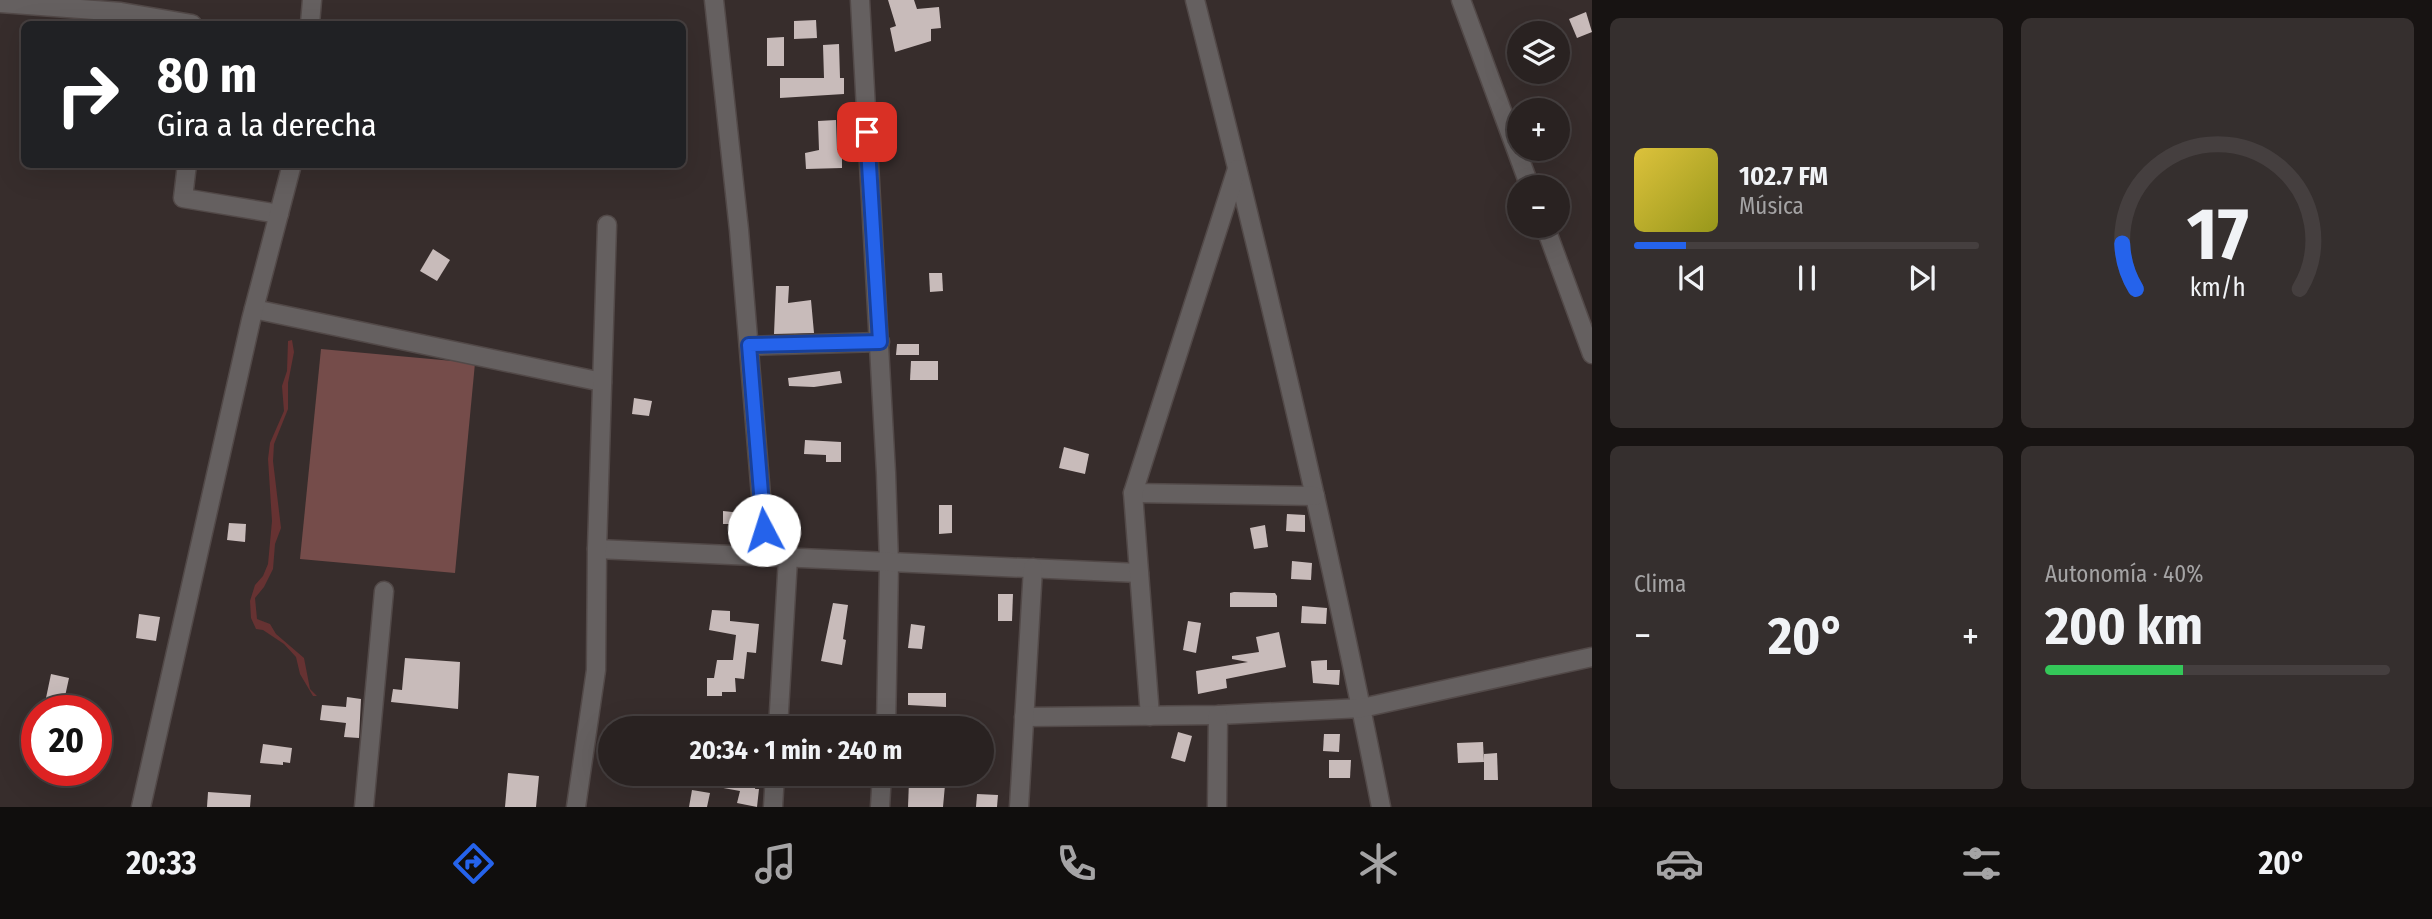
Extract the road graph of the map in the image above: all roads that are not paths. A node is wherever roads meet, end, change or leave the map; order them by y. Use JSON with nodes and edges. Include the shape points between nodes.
{"nodes":[{"id":1,"x":312,"y":0,"type":"edge"},
{"id":2,"x":714,"y":0,"type":"edge"},
{"id":3,"x":860,"y":0,"type":"edge"},
{"id":4,"x":1195,"y":0,"type":"edge"},
{"id":5,"x":1461,"y":0,"type":"edge"},
{"id":6,"x":0,"y":3,"type":"edge"},
{"id":7,"x":174,"y":21,"type":"edge"},
{"id":8,"x":310,"y":21,"type":"edge"},
{"id":9,"x":1237,"y":167,"type":"junction"},
{"id":10,"x":187,"y":168,"type":"edge"},
{"id":11,"x":291,"y":168,"type":"edge"},
{"id":12,"x":1526,"y":175,"type":"edge"},
{"id":13,"x":279,"y":214,"type":"junction"},
{"id":14,"x":607,"y":225,"type":"dead end"},
{"id":15,"x":1549,"y":238,"type":"edge"},
{"id":16,"x":254,"y":309,"type":"junction"},
{"id":17,"x":880,"y":342,"type":"junction"},
{"id":18,"x":749,"y":345,"type":"junction"},
{"id":19,"x":1592,"y":354,"type":"edge"},
{"id":20,"x":602,"y":382,"type":"junction"},
{"id":21,"x":1133,"y":493,"type":"junction"},
{"id":22,"x":1315,"y":496,"type":"junction"},
{"id":23,"x":597,"y":549,"type":"junction"},
{"id":24,"x":766,"y":556,"type":"junction"},
{"id":25,"x":788,"y":558,"type":"junction"},
{"id":26,"x":888,"y":562,"type":"junction"},
{"id":27,"x":1033,"y":568,"type":"junction"},
{"id":28,"x":1139,"y":573,"type":"junction"},
{"id":29,"x":384,"y":591,"type":"dead end"},
{"id":30,"x":1592,"y":657,"type":"edge"},
{"id":31,"x":1362,"y":708,"type":"junction"},
{"id":32,"x":1218,"y":715,"type":"junction"},
{"id":33,"x":779,"y":716,"type":"edge"},
{"id":34,"x":886,"y":716,"type":"edge"},
{"id":35,"x":1150,"y":716,"type":"junction"},
{"id":36,"x":1024,"y":717,"type":"junction"},
{"id":37,"x":774,"y":786,"type":"edge"},
{"id":38,"x":882,"y":786,"type":"edge"},
{"id":39,"x":141,"y":807,"type":"edge"},
{"id":40,"x":365,"y":807,"type":"edge"},
{"id":41,"x":576,"y":807,"type":"edge"},
{"id":42,"x":773,"y":807,"type":"edge"},
{"id":43,"x":880,"y":807,"type":"edge"},
{"id":44,"x":1019,"y":807,"type":"edge"},
{"id":45,"x":1217,"y":807,"type":"edge"},
{"id":46,"x":1381,"y":807,"type":"edge"}],
"edges":[{"from":1,"to":8,"type":"street"},
{"from":2,"to":18,"type":"street"},
{"from":3,"to":17,"type":"street"},
{"from":4,"to":9,"type":"street"},
{"from":5,"to":12,"type":"street"},
{"from":6,"to":7,"type":"street"},
{"from":9,"to":21,"type":"street"},
{"from":9,"to":22,"type":"street"},
{"from":10,"to":13,"type":"street","via":[[183,198]]},
{"from":11,"to":13,"type":"street"},
{"from":13,"to":16,"type":"street"},
{"from":14,"to":20,"type":"street"},
{"from":15,"to":19,"type":"street"},
{"from":16,"to":20,"type":"street"},
{"from":16,"to":39,"type":"street"},
{"from":17,"to":18,"type":"street"},
{"from":17,"to":26,"type":"street"},
{"from":18,"to":24,"type":"street"},
{"from":20,"to":23,"type":"street"},
{"from":21,"to":22,"type":"street"},
{"from":21,"to":28,"type":"street"},
{"from":22,"to":31,"type":"street"},
{"from":23,"to":24,"type":"street"},
{"from":23,"to":41,"type":"street","via":[[596,670]]},
{"from":24,"to":25,"type":"street"},
{"from":25,"to":26,"type":"street"},
{"from":25,"to":33,"type":"street"},
{"from":26,"to":27,"type":"street"},
{"from":26,"to":34,"type":"street"},
{"from":27,"to":28,"type":"street"},
{"from":27,"to":36,"type":"street"},
{"from":28,"to":35,"type":"street"},
{"from":29,"to":40,"type":"street"},
{"from":30,"to":31,"type":"street"},
{"from":31,"to":32,"type":"street"},
{"from":31,"to":46,"type":"street"},
{"from":32,"to":35,"type":"street"},
{"from":32,"to":45,"type":"street"},
{"from":35,"to":36,"type":"street"},
{"from":36,"to":44,"type":"street"},
{"from":37,"to":42,"type":"street"},
{"from":38,"to":43,"type":"street"}]}
